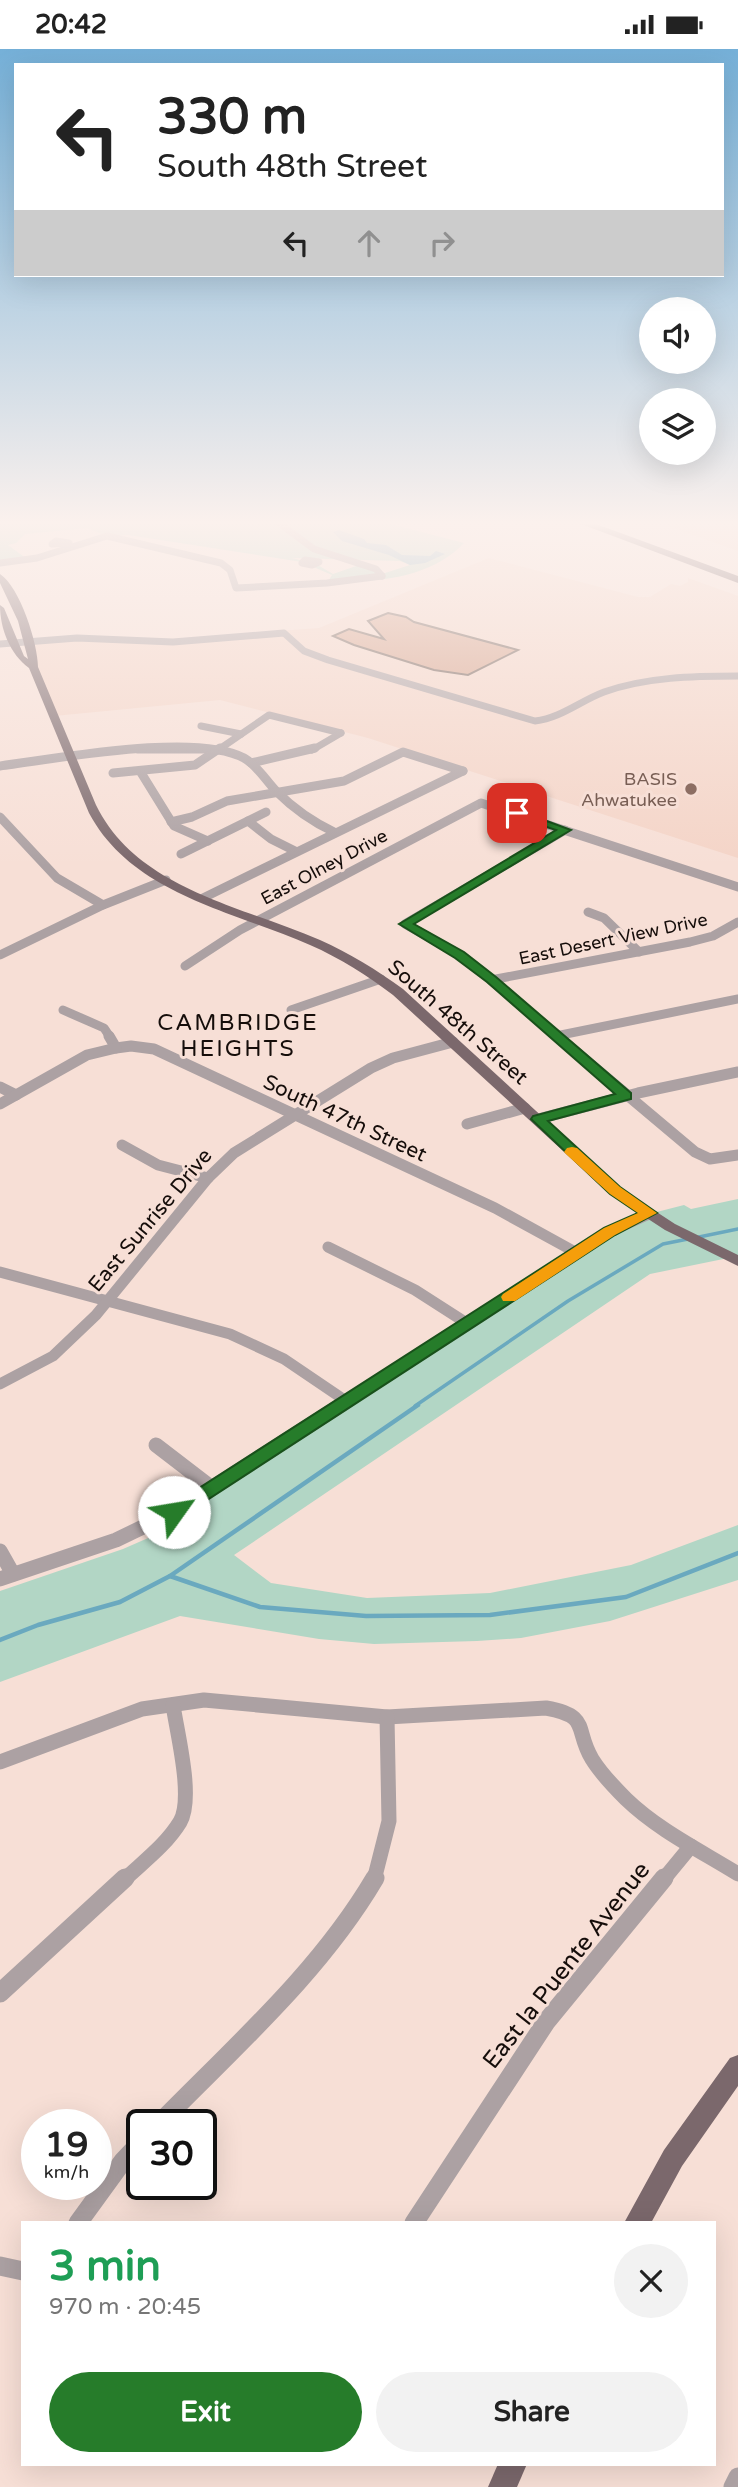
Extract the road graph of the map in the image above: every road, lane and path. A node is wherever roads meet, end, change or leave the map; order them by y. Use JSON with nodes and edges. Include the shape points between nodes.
{"nodes":[{"id":1,"x":13,"y":638,"type":"edge"},
{"id":2,"x":28,"y":638,"type":"edge"},
{"id":3,"x":225,"y":638,"type":"edge"},
{"id":4,"x":289,"y":638,"type":"edge"},
{"id":5,"x":30,"y":641,"type":"junction"},
{"id":6,"x":15,"y":643,"type":"junction"},
{"id":7,"x":0,"y":644,"type":"edge"},
{"id":8,"x":33,"y":667,"type":"junction"},
{"id":9,"x":738,"y":676,"type":"edge"},
{"id":10,"x":201,"y":726,"type":"dead end"},
{"id":11,"x":242,"y":734,"type":"junction"},
{"id":12,"x":219,"y":750,"type":"junction"},
{"id":13,"x":403,"y":752,"type":"joint"},
{"id":14,"x":71,"y":758,"type":"junction"},
{"id":15,"x":251,"y":763,"type":"junction"},
{"id":16,"x":0,"y":766,"type":"edge"},
{"id":17,"x":140,"y":771,"type":"junction"},
{"id":18,"x":463,"y":771,"type":"joint"},
{"id":19,"x":114,"y":773,"type":"dead end"},
{"id":20,"x":277,"y":792,"type":"junction"},
{"id":21,"x":481,"y":803,"type":"joint"},
{"id":22,"x":266,"y":812,"type":"dead end"},
{"id":23,"x":0,"y":817,"type":"edge"},
{"id":24,"x":247,"y":821,"type":"junction"},
{"id":25,"x":171,"y":822,"type":"junction"},
{"id":26,"x":565,"y":830,"type":"junction"},
{"id":27,"x":334,"y":832,"type":"junction"},
{"id":28,"x":208,"y":841,"type":"junction"},
{"id":29,"x":296,"y":851,"type":"junction"},
{"id":30,"x":181,"y":854,"type":"dead end"},
{"id":31,"x":166,"y":880,"type":"junction"},
{"id":32,"x":738,"y":887,"type":"edge"},
{"id":33,"x":203,"y":898,"type":"junction"},
{"id":34,"x":103,"y":905,"type":"junction"},
{"id":35,"x":588,"y":912,"type":"dead end"},
{"id":36,"x":259,"y":920,"type":"junction"},
{"id":37,"x":738,"y":922,"type":"edge"},
{"id":38,"x":3,"y":951,"type":"edge"},
{"id":39,"x":639,"y":952,"type":"junction"},
{"id":40,"x":185,"y":966,"type":"dead end"},
{"id":41,"x":381,"y":979,"type":"junction"},
{"id":42,"x":491,"y":980,"type":"junction"},
{"id":43,"x":738,"y":999,"type":"edge"},
{"id":44,"x":63,"y":1010,"type":"dead end"},
{"id":45,"x":291,"y":1010,"type":"dead end"},
{"id":46,"x":556,"y":1035,"type":"junction"},
{"id":47,"x":453,"y":1042,"type":"junction"},
{"id":48,"x":116,"y":1048,"type":"junction"},
{"id":49,"x":738,"y":1072,"type":"edge"},
{"id":50,"x":0,"y":1087,"type":"edge"},
{"id":51,"x":16,"y":1095,"type":"junction"},
{"id":52,"x":626,"y":1096,"type":"junction"},
{"id":53,"x":0,"y":1104,"type":"edge"},
{"id":54,"x":525,"y":1108,"type":"junction"},
{"id":55,"x":293,"y":1115,"type":"junction"},
{"id":56,"x":538,"y":1119,"type":"junction"},
{"id":57,"x":467,"y":1124,"type":"dead end"},
{"id":58,"x":122,"y":1145,"type":"dead end"},
{"id":59,"x":738,"y":1155,"type":"edge"},
{"id":60,"x":208,"y":1178,"type":"junction"},
{"id":61,"x":649,"y":1213,"type":"junction"},
{"id":62,"x":328,"y":1247,"type":"dead end"},
{"id":63,"x":577,"y":1253,"type":"junction"},
{"id":64,"x":738,"y":1261,"type":"edge"},
{"id":65,"x":0,"y":1272,"type":"edge"},
{"id":66,"x":107,"y":1300,"type":"junction"},
{"id":67,"x":468,"y":1324,"type":"junction"},
{"id":68,"x":0,"y":1384,"type":"edge"},
{"id":69,"x":346,"y":1401,"type":"junction"},
{"id":70,"x":156,"y":1445,"type":"dead end"},
{"id":71,"x":212,"y":1489,"type":"junction"},
{"id":72,"x":0,"y":1551,"type":"edge"},
{"id":73,"x":6,"y":1577,"type":"edge"},
{"id":74,"x":173,"y":1705,"type":"junction"},
{"id":75,"x":387,"y":1717,"type":"junction"},
{"id":76,"x":0,"y":1762,"type":"edge"},
{"id":77,"x":691,"y":1846,"type":"junction"},
{"id":78,"x":738,"y":1874,"type":"edge"},
{"id":79,"x":0,"y":1993,"type":"edge"},
{"id":80,"x":738,"y":2066,"type":"edge"},
{"id":81,"x":174,"y":2109,"type":"edge"},
{"id":82,"x":126,"y":2159,"type":"edge"},
{"id":83,"x":79,"y":2221,"type":"edge"},
{"id":84,"x":415,"y":2221,"type":"edge"},
{"id":85,"x":638,"y":2221,"type":"edge"},
{"id":86,"x":0,"y":2266,"type":"edge"},
{"id":87,"x":21,"y":2271,"type":"edge"},
{"id":88,"x":512,"y":2466,"type":"edge"},
{"id":89,"x":738,"y":2477,"type":"edge"},
{"id":90,"x":502,"y":2487,"type":"edge"},
{"id":91,"x":733,"y":2487,"type":"edge"}],
"edges":[{"from":1,"to":6,"type":"main road","name":"South 48th Street"},
{"from":2,"to":5,"type":"main road","name":"South 48th Street"},
{"from":3,"to":5,"type":"street"},
{"from":4,"to":9,"type":"street","via":[[304,651],[328,660],[536,721],[631,685],[695,676]]},
{"from":5,"to":6,"type":"street"},
{"from":5,"to":8,"type":"main road","name":"South 48th Street"},
{"from":6,"to":7,"type":"street"},
{"from":6,"to":8,"type":"main road","name":"South 48th Street","via":[[20,657]]},
{"from":8,"to":14,"type":"main road","name":"South 48th Street"},
{"from":10,"to":11,"type":"street"},
{"from":11,"to":12,"type":"street"},
{"from":11,"to":15,"type":"street","via":[[269,715],[341,733],[309,751]]},
{"from":12,"to":14,"type":"street","via":[[146,749]]},
{"from":12,"to":15,"type":"street"},
{"from":12,"to":17,"type":"street","via":[[195,765]]},
{"from":13,"to":18,"type":"street"},
{"from":13,"to":20,"type":"street","via":[[344,781]]},
{"from":14,"to":16,"type":"street"},
{"from":14,"to":31,"type":"main road","name":"South 48th Street","via":[[103,827],[125,852]]},
{"from":15,"to":20,"type":"street"},
{"from":17,"to":19,"type":"street"},
{"from":17,"to":25,"type":"street"},
{"from":18,"to":27,"type":"street"},
{"from":20,"to":25,"type":"street","via":[[227,801]]},
{"from":20,"to":27,"type":"street","via":[[304,817]]},
{"from":21,"to":26,"type":"street"},
{"from":21,"to":36,"type":"street","name":"East Olney Drive"},
{"from":22,"to":24,"type":"street"},
{"from":23,"to":34,"type":"street","via":[[45,868],[72,890]]},
{"from":24,"to":28,"type":"street"},
{"from":24,"to":29,"type":"street"},
{"from":25,"to":28,"type":"street"},
{"from":26,"to":32,"type":"street"},
{"from":26,"to":42,"type":"street","via":[[405,924],[460,955]]},
{"from":27,"to":29,"type":"street"},
{"from":28,"to":30,"type":"street"},
{"from":29,"to":33,"type":"street"},
{"from":31,"to":33,"type":"main road","name":"South 48th Street"},
{"from":31,"to":34,"type":"street"},
{"from":33,"to":36,"type":"main road","name":"South 48th Street"},
{"from":34,"to":38,"type":"street"},
{"from":35,"to":39,"type":"street","via":[[604,918]]},
{"from":36,"to":40,"type":"street","name":"East Olney Drive"},
{"from":36,"to":41,"type":"main road","name":"South 48th Street","via":[[342,956]]},
{"from":37,"to":39,"type":"street","name":"East Desert View Drive","via":[[713,936]]},
{"from":39,"to":42,"type":"street","name":"East Desert View Drive"},
{"from":41,"to":45,"type":"street"},
{"from":41,"to":47,"type":"main road","name":"South 48th Street"},
{"from":42,"to":46,"type":"street"},
{"from":43,"to":46,"type":"street"},
{"from":44,"to":48,"type":"street","via":[[104,1028]]},
{"from":46,"to":52,"type":"street"},
{"from":47,"to":54,"type":"main road","name":"South 48th Street"},
{"from":47,"to":55,"type":"street","name":"East Sunrise Drive","via":[[371,1068]]},
{"from":48,"to":51,"type":"street","name":"South 47th Street","via":[[87,1055]]},
{"from":48,"to":55,"type":"street","name":"South 47th Street","via":[[154,1049]]},
{"from":49,"to":52,"type":"street"},
{"from":50,"to":51,"type":"street"},
{"from":51,"to":53,"type":"street","name":"South 47th Street"},
{"from":52,"to":56,"type":"street"},
{"from":52,"to":59,"type":"street","via":[[695,1152],[710,1159]]},
{"from":54,"to":56,"type":"main road","name":"South 48th Street"},
{"from":54,"to":57,"type":"street"},
{"from":55,"to":60,"type":"street","name":"East Sunrise Drive","via":[[234,1153]]},
{"from":55,"to":63,"type":"street","name":"South 47th Street","via":[[495,1208]]},
{"from":56,"to":61,"type":"main road","name":"South 48th Street","via":[[615,1191]]},
{"from":58,"to":60,"type":"street","via":[[158,1165]]},
{"from":60,"to":66,"type":"street","name":"East Sunrise Drive"},
{"from":61,"to":63,"type":"street"},
{"from":61,"to":64,"type":"main road","name":"South 48th Street"},
{"from":62,"to":67,"type":"street","via":[[415,1290]]},
{"from":63,"to":67,"type":"street"},
{"from":65,"to":66,"type":"street"},
{"from":66,"to":68,"type":"street","name":"East Sunrise Drive","via":[[53,1356]]},
{"from":66,"to":69,"type":"street","via":[[256,1344]]},
{"from":67,"to":69,"type":"street"},
{"from":69,"to":71,"type":"street"},
{"from":70,"to":71,"type":"street"},
{"from":71,"to":73,"type":"street","via":[[116,1540]]},
{"from":72,"to":73,"type":"street"},
{"from":74,"to":75,"type":"street","via":[[204,1700]]},
{"from":74,"to":76,"type":"street","via":[[142,1709]]},
{"from":74,"to":79,"type":"street","via":[[186,1802],[181,1820],[162,1845]]},
{"from":75,"to":77,"type":"street","via":[[546,1709],[567,1712],[582,1729],[591,1758],[610,1783]]},
{"from":75,"to":81,"type":"street","via":[[388,1821],[376,1875],[321,1957]]},
{"from":77,"to":78,"type":"street"},
{"from":77,"to":84,"type":"street","name":"East la Puente Avenue","via":[[546,2022]]},
{"from":80,"to":85,"type":"main road","via":[[673,2158]]},
{"from":82,"to":83,"type":"street"},
{"from":86,"to":87,"type":"street"},
{"from":88,"to":90,"type":"main road"},
{"from":89,"to":91,"type":"street"}]}
